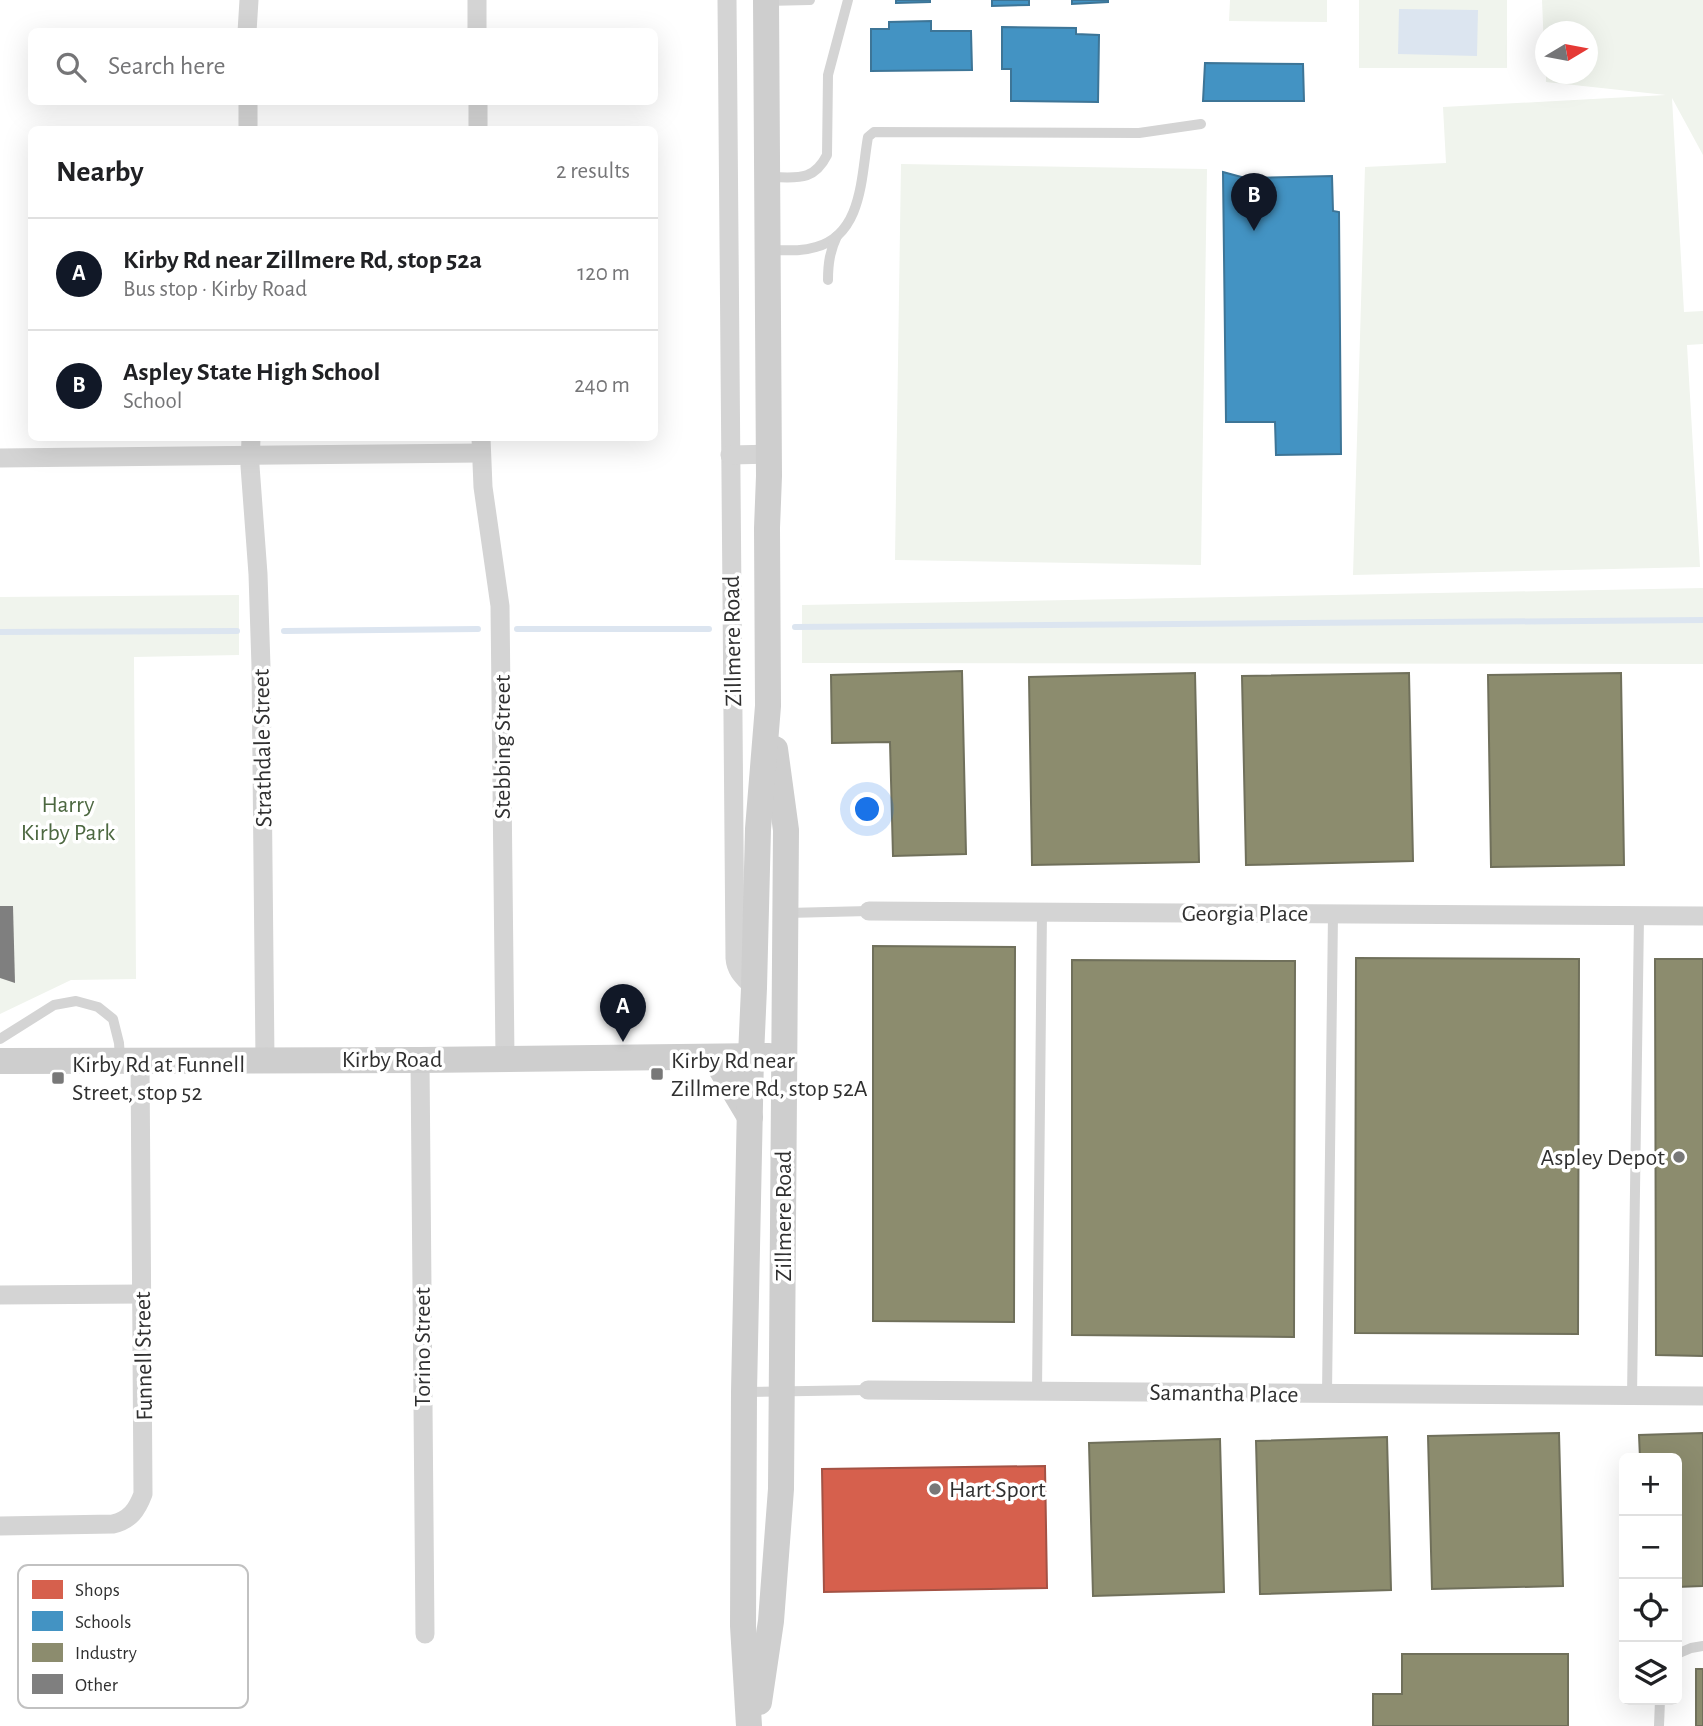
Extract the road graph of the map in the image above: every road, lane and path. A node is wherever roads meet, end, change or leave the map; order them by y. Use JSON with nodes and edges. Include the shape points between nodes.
{"nodes":[{"id":1,"x":249,"y":0,"type":"edge"},
{"id":2,"x":477,"y":0,"type":"edge"},
{"id":3,"x":727,"y":0,"type":"edge"},
{"id":4,"x":766,"y":0,"type":"edge"},
{"id":5,"x":810,"y":0,"type":"edge"},
{"id":6,"x":848,"y":0,"type":"edge"},
{"id":7,"x":247,"y":28,"type":"edge"},
{"id":8,"x":477,"y":28,"type":"edge"},
{"id":9,"x":248,"y":105,"type":"edge"},
{"id":10,"x":478,"y":105,"type":"edge"},
{"id":11,"x":1201,"y":124,"type":"dead end"},
{"id":12,"x":248,"y":126,"type":"edge"},
{"id":13,"x":478,"y":126,"type":"edge"},
{"id":14,"x":767,"y":177,"type":"junction"},
{"id":15,"x":837,"y":236,"type":"junction"},
{"id":16,"x":767,"y":250,"type":"junction"},
{"id":17,"x":828,"y":279,"type":"dead end"},
{"id":18,"x":481,"y":445,"type":"edge"},
{"id":19,"x":251,"y":446,"type":"edge"},
{"id":20,"x":769,"y":454,"type":"junction"},
{"id":21,"x":730,"y":455,"type":"junction"},
{"id":22,"x":0,"y":457,"type":"edge"},
{"id":23,"x":768,"y":706,"type":"junction"},
{"id":24,"x":869,"y":911,"type":"joint"},
{"id":25,"x":1042,"y":911,"type":"junction"},
{"id":26,"x":787,"y":913,"type":"junction"},
{"id":27,"x":1333,"y":914,"type":"junction"},
{"id":28,"x":1703,"y":916,"type":"edge"},
{"id":29,"x":1639,"y":917,"type":"junction"},
{"id":30,"x":754,"y":988,"type":"junction"},
{"id":31,"x":0,"y":1039,"type":"edge"},
{"id":32,"x":715,"y":1056,"type":"junction"},
{"id":33,"x":751,"y":1056,"type":"junction"},
{"id":34,"x":785,"y":1056,"type":"junction"},
{"id":35,"x":505,"y":1058,"type":"junction"},
{"id":36,"x":265,"y":1059,"type":"junction"},
{"id":37,"x":130,"y":1060,"type":"junction"},
{"id":38,"x":420,"y":1060,"type":"junction"},
{"id":39,"x":0,"y":1061,"type":"edge"},
{"id":40,"x":750,"y":1117,"type":"junction"},
{"id":41,"x":142,"y":1294,"type":"junction"},
{"id":42,"x":0,"y":1295,"type":"edge"},
{"id":43,"x":868,"y":1390,"type":"joint"},
{"id":44,"x":782,"y":1391,"type":"junction"},
{"id":45,"x":1037,"y":1391,"type":"junction"},
{"id":46,"x":744,"y":1392,"type":"junction"},
{"id":47,"x":1327,"y":1394,"type":"junction"},
{"id":48,"x":1632,"y":1396,"type":"junction"},
{"id":49,"x":1703,"y":1396,"type":"edge"},
{"id":50,"x":0,"y":1526,"type":"edge"},
{"id":51,"x":425,"y":1634,"type":"dead end"},
{"id":52,"x":1703,"y":1646,"type":"edge"},
{"id":53,"x":1682,"y":1652,"type":"edge"},
{"id":54,"x":1660,"y":1705,"type":"edge"},
{"id":55,"x":749,"y":1726,"type":"edge"},
{"id":56,"x":755,"y":1726,"type":"edge"},
{"id":57,"x":1659,"y":1726,"type":"edge"}],
"edges":[{"from":1,"to":7,"type":"street"},
{"from":2,"to":8,"type":"street"},
{"from":3,"to":21,"type":"street","name":"Zillmere Road"},
{"from":4,"to":5,"type":"lane"},
{"from":4,"to":14,"type":"main road","name":"Zillmere Road"},
{"from":6,"to":14,"type":"lane","via":[[828,75],[827,155],[814,173]]},
{"from":9,"to":12,"type":"street"},
{"from":10,"to":13,"type":"street"},
{"from":11,"to":15,"type":"lane","via":[[1139,133],[874,132],[868,137],[857,207]]},
{"from":14,"to":16,"type":"main road","name":"Zillmere Road"},
{"from":15,"to":16,"type":"lane","via":[[818,247]]},
{"from":15,"to":17,"type":"lane"},
{"from":16,"to":20,"type":"main road","name":"Zillmere Road"},
{"from":18,"to":19,"type":"street"},
{"from":18,"to":35,"type":"street","name":"Stebbing Street","via":[[484,503],[500,606]]},
{"from":19,"to":22,"type":"street"},
{"from":19,"to":36,"type":"street","name":"Strathdale Street","via":[[261,667]]},
{"from":20,"to":21,"type":"street"},
{"from":20,"to":23,"type":"main road","name":"Zillmere Road"},
{"from":21,"to":30,"type":"street","name":"Zillmere Road","via":[[735,958],[739,972]]},
{"from":23,"to":26,"type":"main road","name":"Zillmere Road","via":[[786,830]]},
{"from":23,"to":30,"type":"main road","name":"Zillmere Road","via":[[758,829]]},
{"from":24,"to":25,"type":"street","name":"Georgia Place"},
{"from":24,"to":26,"type":"lane","name":"Georgia Place"},
{"from":25,"to":27,"type":"street","name":"Georgia Place"},
{"from":25,"to":45,"type":"lane"},
{"from":26,"to":34,"type":"main road","name":"Zillmere Road"},
{"from":27,"to":29,"type":"street","name":"Georgia Place"},
{"from":27,"to":47,"type":"lane"},
{"from":28,"to":29,"type":"street","name":"Georgia Place"},
{"from":29,"to":48,"type":"lane"},
{"from":30,"to":33,"type":"main road","name":"Zillmere Road"},
{"from":31,"to":37,"type":"lane","via":[[54,1005],[76,1001],[98,1007],[113,1019]]},
{"from":32,"to":33,"type":"main road","name":"Kirby Road"},
{"from":32,"to":35,"type":"main road","name":"Kirby Road"},
{"from":32,"to":40,"type":"main road"},
{"from":33,"to":34,"type":"main road","name":"Kirby Road"},
{"from":33,"to":40,"type":"main road","name":"Zillmere Road"},
{"from":34,"to":44,"type":"main road","name":"Zillmere Road"},
{"from":35,"to":38,"type":"main road","name":"Kirby Road"},
{"from":36,"to":37,"type":"main road","name":"Kirby Road"},
{"from":36,"to":38,"type":"main road","name":"Kirby Road"},
{"from":37,"to":39,"type":"main road","name":"Kirby Road"},
{"from":37,"to":41,"type":"street","name":"Funnell Street"},
{"from":38,"to":51,"type":"street","name":"Torino Street"},
{"from":40,"to":46,"type":"main road","name":"Zillmere Road"},
{"from":41,"to":42,"type":"street"},
{"from":41,"to":50,"type":"street","name":"Funnell Street","via":[[144,1483],[135,1512],[113,1524]]},
{"from":43,"to":44,"type":"lane","name":"Samantha Place"},
{"from":43,"to":45,"type":"street","name":"Samantha Place"},
{"from":44,"to":46,"type":"lane","name":"Samantha Place"},
{"from":44,"to":56,"type":"main road","name":"Zillmere Road","via":[[781,1489],[771,1621]]},
{"from":45,"to":47,"type":"street","name":"Samantha Place"},
{"from":46,"to":55,"type":"main road","name":"Zillmere Road","via":[[743,1626]]},
{"from":47,"to":48,"type":"street","name":"Samantha Place"},
{"from":48,"to":49,"type":"street","name":"Samantha Place"},
{"from":52,"to":53,"type":"lane"},
{"from":54,"to":57,"type":"lane"}]}
